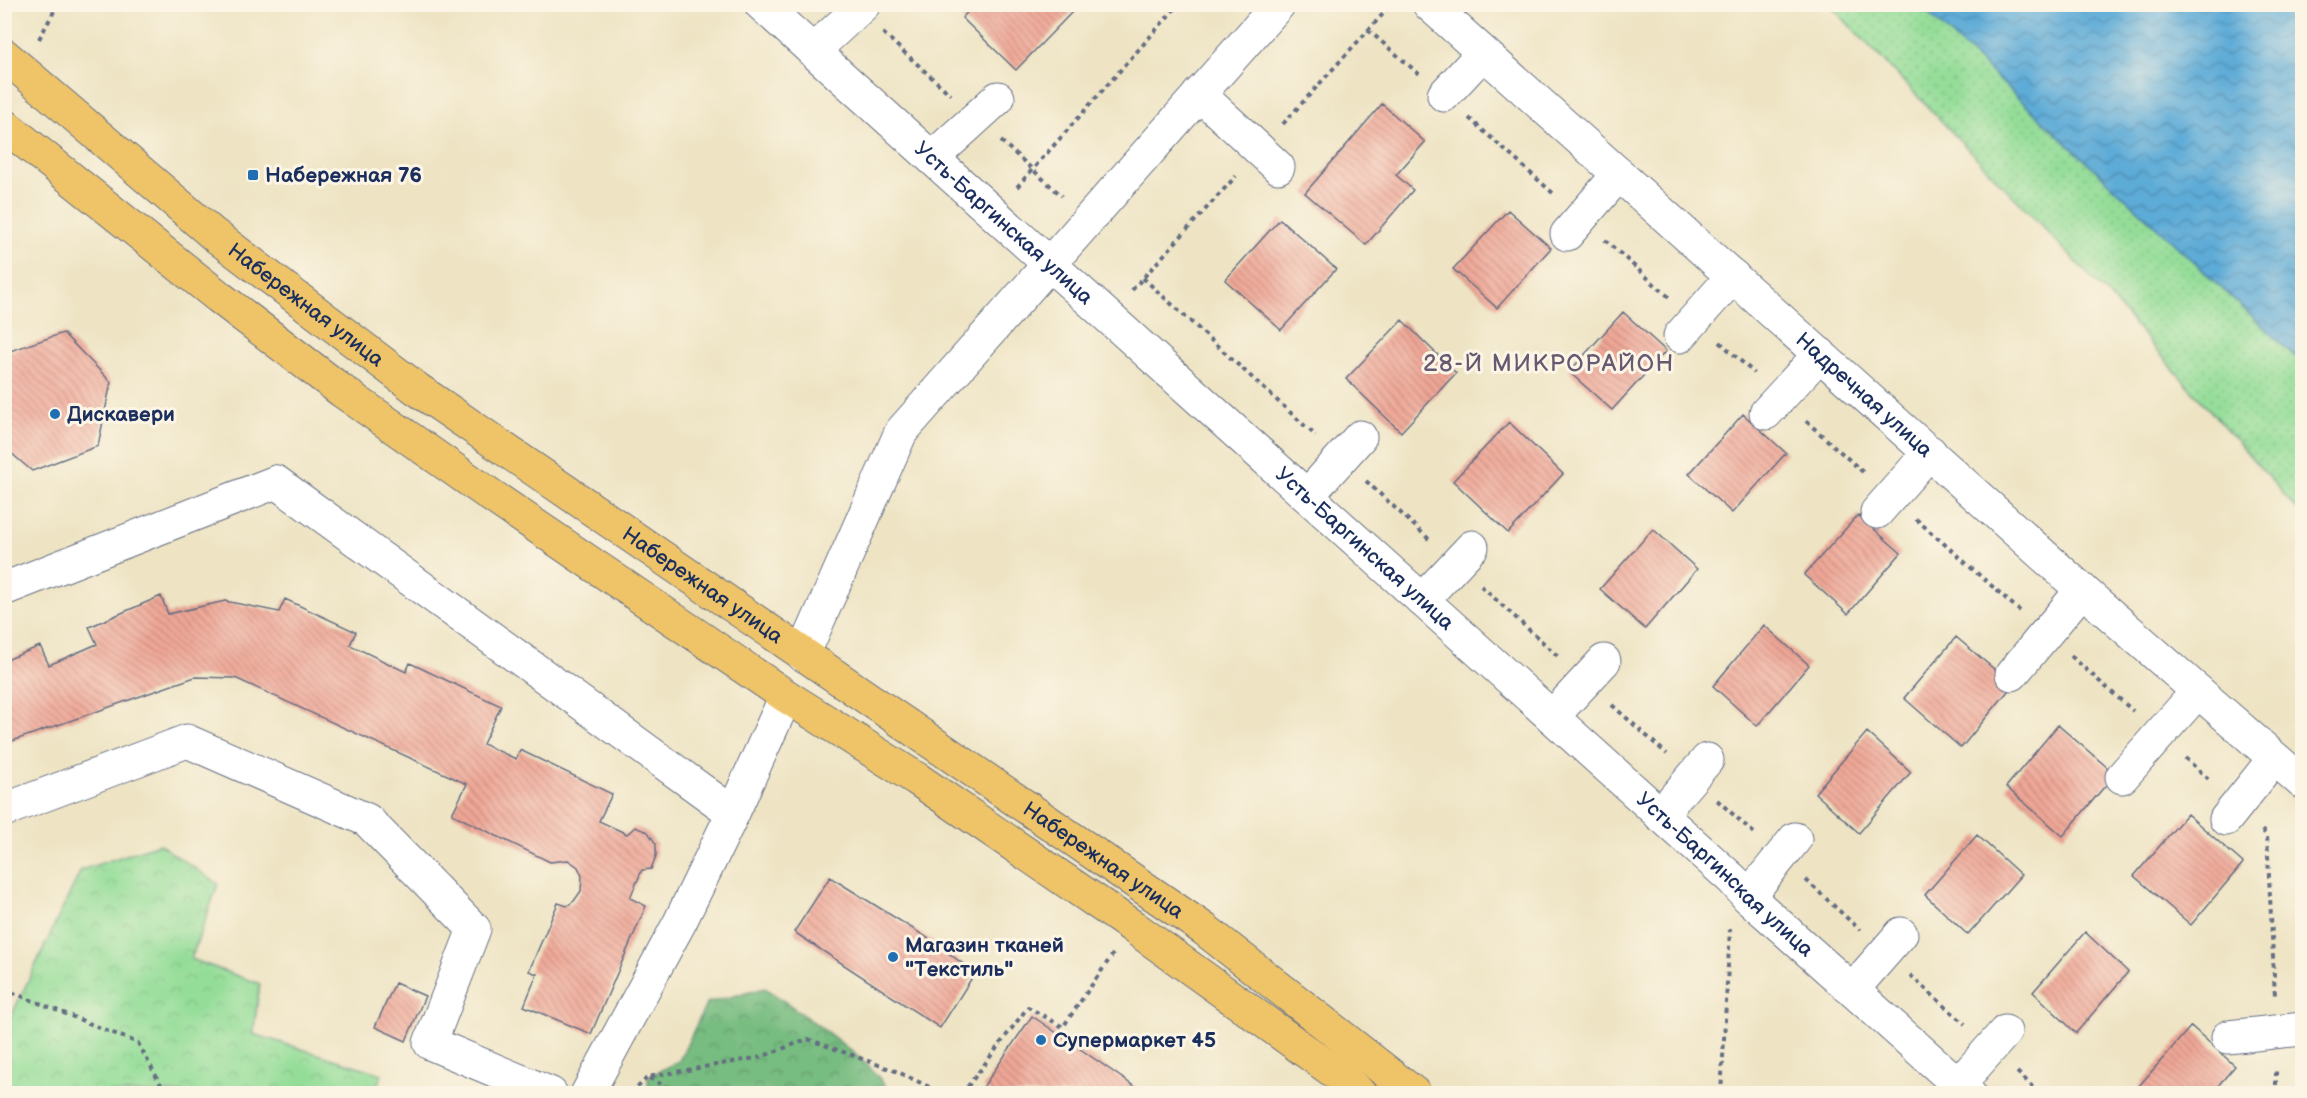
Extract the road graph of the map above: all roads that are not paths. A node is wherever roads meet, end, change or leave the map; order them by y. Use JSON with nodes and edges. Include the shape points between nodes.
{"nodes":[{"id":1,"x":761,"y":4,"type":"edge"},
{"id":2,"x":864,"y":4,"type":"edge"},
{"id":3,"x":1279,"y":4,"type":"edge"},
{"id":4,"x":1429,"y":4,"type":"edge"},
{"id":5,"x":813,"y":51,"type":"junction"},
{"id":6,"x":1484,"y":53,"type":"junction"},
{"id":7,"x":4,"y":55,"type":"edge"},
{"id":8,"x":1199,"y":94,"type":"junction"},
{"id":9,"x":1444,"y":95,"type":"dead end"},
{"id":10,"x":998,"y":98,"type":"dead end"},
{"id":11,"x":4,"y":125,"type":"edge"},
{"id":12,"x":932,"y":158,"type":"junction"},
{"id":13,"x":1278,"y":167,"type":"dead end"},
{"id":14,"x":1619,"y":174,"type":"junction"},
{"id":15,"x":1567,"y":234,"type":"dead end"},
{"id":16,"x":1049,"y":264,"type":"junction"},
{"id":17,"x":1733,"y":276,"type":"junction"},
{"id":18,"x":1680,"y":336,"type":"dead end"},
{"id":19,"x":1820,"y":354,"type":"junction"},
{"id":20,"x":1766,"y":413,"type":"dead end"},
{"id":21,"x":1360,"y":437,"type":"dead end"},
{"id":22,"x":1930,"y":452,"type":"junction"},
{"id":23,"x":1307,"y":496,"type":"junction"},
{"id":24,"x":1877,"y":512,"type":"dead end"},
{"id":25,"x":1472,"y":547,"type":"dead end"},
{"id":26,"x":4,"y":589,"type":"edge"},
{"id":27,"x":2082,"y":590,"type":"junction"},
{"id":28,"x":1422,"y":600,"type":"junction"},
{"id":29,"x":803,"y":655,"type":"junction"},
{"id":30,"x":1604,"y":661,"type":"dead end"},
{"id":31,"x":2012,"y":674,"type":"dead end"},
{"id":32,"x":2198,"y":691,"type":"junction"},
{"id":33,"x":786,"y":696,"type":"junction"},
{"id":34,"x":1552,"y":717,"type":"junction"},
{"id":35,"x":2274,"y":759,"type":"junction"},
{"id":36,"x":1707,"y":760,"type":"dead end"},
{"id":37,"x":2122,"y":777,"type":"dead end"},
{"id":38,"x":2302,"y":782,"type":"edge"},
{"id":39,"x":4,"y":810,"type":"edge"},
{"id":40,"x":733,"y":813,"type":"junction"},
{"id":41,"x":1660,"y":815,"type":"junction"},
{"id":42,"x":2226,"y":819,"type":"dead end"},
{"id":43,"x":1795,"y":839,"type":"dead end"},
{"id":44,"x":1740,"y":889,"type":"junction"},
{"id":45,"x":1901,"y":934,"type":"dead end"},
{"id":46,"x":1853,"y":989,"type":"junction"},
{"id":47,"x":2302,"y":1029,"type":"edge"},
{"id":48,"x":2005,"y":1032,"type":"dead end"},
{"id":49,"x":2228,"y":1037,"type":"dead end"},
{"id":50,"x":1964,"y":1089,"type":"edge"},
{"id":51,"x":551,"y":1094,"type":"edge"},
{"id":52,"x":587,"y":1094,"type":"edge"},
{"id":53,"x":1360,"y":1094,"type":"edge"},
{"id":54,"x":1415,"y":1094,"type":"edge"}],
"edges":[{"from":1,"to":5,"type":"street","name":"Усть-Баргинская улица"},
{"from":2,"to":5,"type":"street"},
{"from":3,"to":8,"type":"street"},
{"from":4,"to":6,"type":"street","name":"Надречная улица"},
{"from":5,"to":12,"type":"street","name":"Усть-Баргинская улица"},
{"from":6,"to":9,"type":"street"},
{"from":6,"to":14,"type":"street","name":"Надречная улица"},
{"from":7,"to":29,"type":"main road","name":"Набережная улица","via":[[213,234],[417,389]]},
{"from":8,"to":13,"type":"street"},
{"from":8,"to":16,"type":"street"},
{"from":10,"to":12,"type":"street"},
{"from":11,"to":33,"type":"main road","name":"Набережная улица","via":[[342,390]]},
{"from":12,"to":16,"type":"street","name":"Усть-Баргинская улица"},
{"from":14,"to":15,"type":"street"},
{"from":14,"to":17,"type":"street","name":"Надречная улица"},
{"from":16,"to":23,"type":"street","name":"Усть-Баргинская улица"},
{"from":16,"to":29,"type":"street","via":[[901,432]]},
{"from":17,"to":18,"type":"street"},
{"from":17,"to":19,"type":"street","name":"Надречная улица"},
{"from":19,"to":20,"type":"street"},
{"from":19,"to":22,"type":"street","name":"Надречная улица"},
{"from":21,"to":23,"type":"street"},
{"from":22,"to":24,"type":"street"},
{"from":22,"to":27,"type":"street","name":"Надречная улица"},
{"from":23,"to":28,"type":"street","name":"Усть-Баргинская улица"},
{"from":25,"to":28,"type":"street"},
{"from":26,"to":40,"type":"street","via":[[276,482]]},
{"from":27,"to":31,"type":"street"},
{"from":27,"to":32,"type":"street","name":"Надречная улица"},
{"from":28,"to":34,"type":"street","name":"Усть-Баргинская улица"},
{"from":29,"to":33,"type":"main road"},
{"from":29,"to":54,"type":"main road","name":"Набережная улица","via":[[1204,930]]},
{"from":30,"to":34,"type":"street"},
{"from":32,"to":35,"type":"street","name":"Надречная улица"},
{"from":32,"to":37,"type":"street"},
{"from":33,"to":40,"type":"street"},
{"from":33,"to":53,"type":"main road","name":"Набережная улица","via":[[917,779],[1132,926]]},
{"from":34,"to":41,"type":"street","name":"Усть-Баргинская улица"},
{"from":35,"to":38,"type":"street","name":"Надречная улица"},
{"from":35,"to":42,"type":"street"},
{"from":36,"to":41,"type":"street"},
{"from":39,"to":51,"type":"street","via":[[187,741],[367,820],[474,929],[430,1043]]},
{"from":40,"to":52,"type":"street","via":[[680,922]]},
{"from":41,"to":44,"type":"street","name":"Усть-Баргинская улица"},
{"from":43,"to":44,"type":"street"},
{"from":44,"to":46,"type":"street","name":"Усть-Баргинская улица"},
{"from":45,"to":46,"type":"street"},
{"from":46,"to":50,"type":"street","name":"Усть-Баргинская улица"},
{"from":47,"to":49,"type":"street"},
{"from":48,"to":50,"type":"street"}]}
